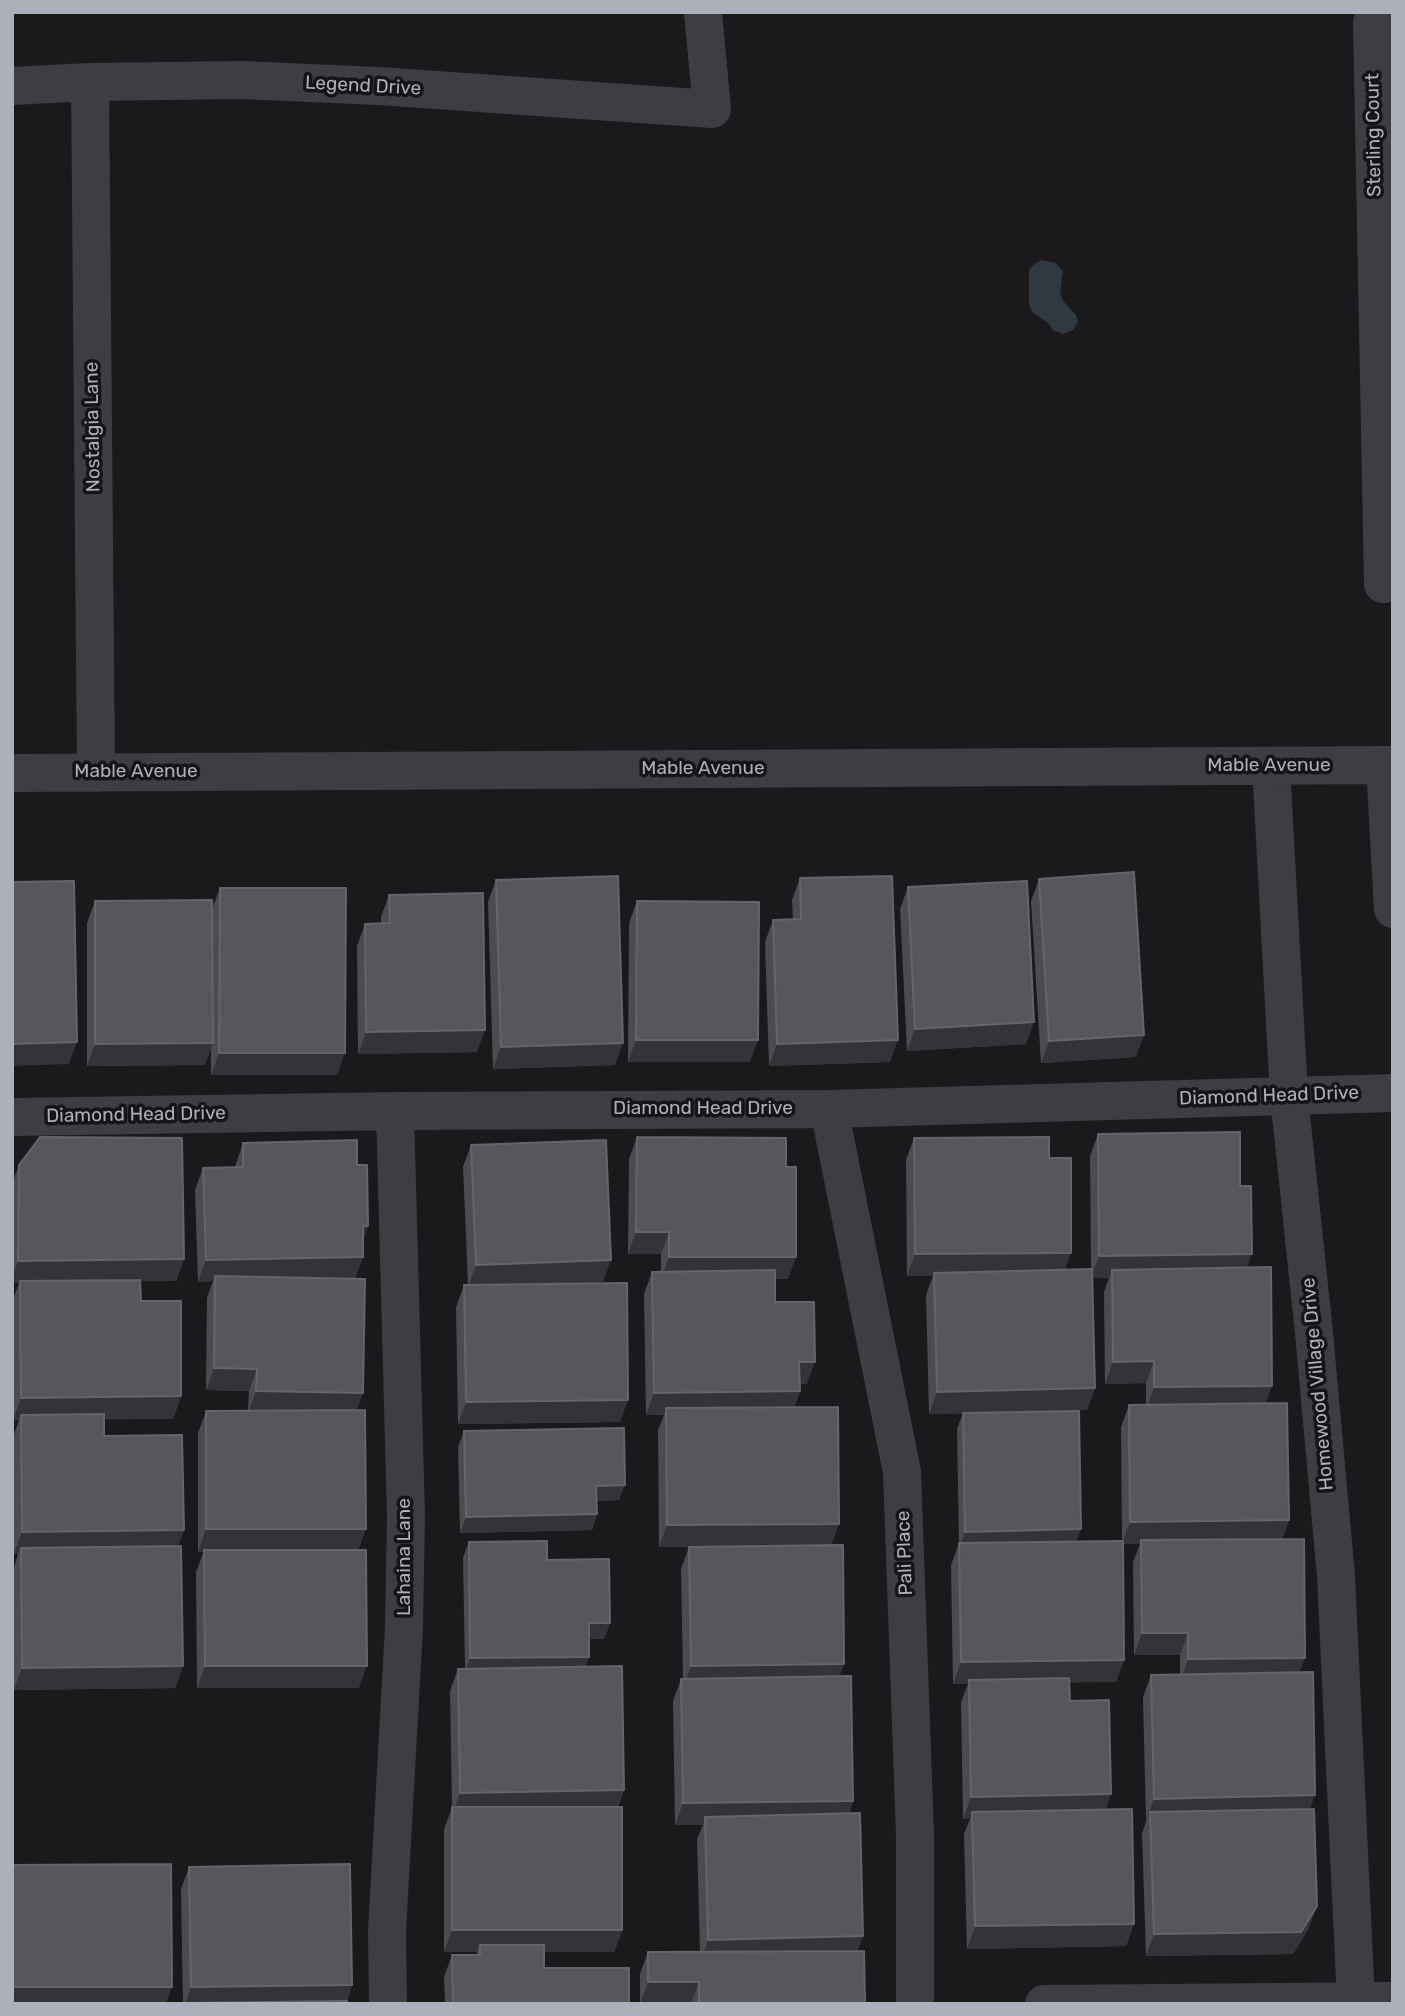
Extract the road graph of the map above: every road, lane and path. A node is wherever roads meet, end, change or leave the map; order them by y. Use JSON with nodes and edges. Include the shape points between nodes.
{"nodes":[{"id":1,"x":703,"y":12,"type":"edge"},
{"id":2,"x":1382,"y":22,"type":"edge"},
{"id":3,"x":90,"y":82,"type":"junction"},
{"id":4,"x":12,"y":86,"type":"edge"},
{"id":5,"x":1382,"y":584,"type":"dead end"},
{"id":6,"x":1389,"y":765,"type":"edge"},
{"id":7,"x":1271,"y":766,"type":"junction"},
{"id":8,"x":96,"y":773,"type":"junction"},
{"id":9,"x":12,"y":774,"type":"edge"},
{"id":10,"x":1393,"y":909,"type":"edge"},
{"id":11,"x":1393,"y":1093,"type":"edge"},
{"id":12,"x":1289,"y":1096,"type":"junction"},
{"id":13,"x":829,"y":1109,"type":"junction"},
{"id":14,"x":395,"y":1111,"type":"junction"},
{"id":15,"x":12,"y":1116,"type":"edge"},
{"id":16,"x":1374,"y":2002,"type":"edge"},
{"id":17,"x":388,"y":2004,"type":"edge"},
{"id":18,"x":915,"y":2004,"type":"edge"},
{"id":19,"x":1044,"y":2004,"type":"edge"}],
"edges":[{"from":1,"to":3,"type":"street","name":"Legend Drive","via":[[712,109],[337,84]]},
{"from":2,"to":5,"type":"street","name":"Sterling Court"},
{"from":3,"to":4,"type":"street","name":"Legend Drive"},
{"from":3,"to":8,"type":"street","name":"Nostalgia Lane"},
{"from":6,"to":7,"type":"street","name":"Mable Avenue"},
{"from":6,"to":10,"type":"street"},
{"from":7,"to":8,"type":"street","name":"Mable Avenue"},
{"from":7,"to":12,"type":"street","name":"Homewood Village Drive"},
{"from":8,"to":9,"type":"street","name":"Mable Avenue"},
{"from":11,"to":12,"type":"street","name":"Diamond Head Drive"},
{"from":12,"to":13,"type":"street","name":"Diamond Head Drive"},
{"from":12,"to":16,"type":"street","name":"Homewood Village Drive"},
{"from":13,"to":14,"type":"street","name":"Diamond Head Drive"},
{"from":13,"to":18,"type":"street","name":"Pali Place","via":[[902,1472],[915,1835]]},
{"from":14,"to":15,"type":"street","name":"Diamond Head Drive"},
{"from":14,"to":17,"type":"street","name":"Lahaina Lane","via":[[406,1516],[387,1930]]},
{"from":16,"to":19,"type":"street"}]}
